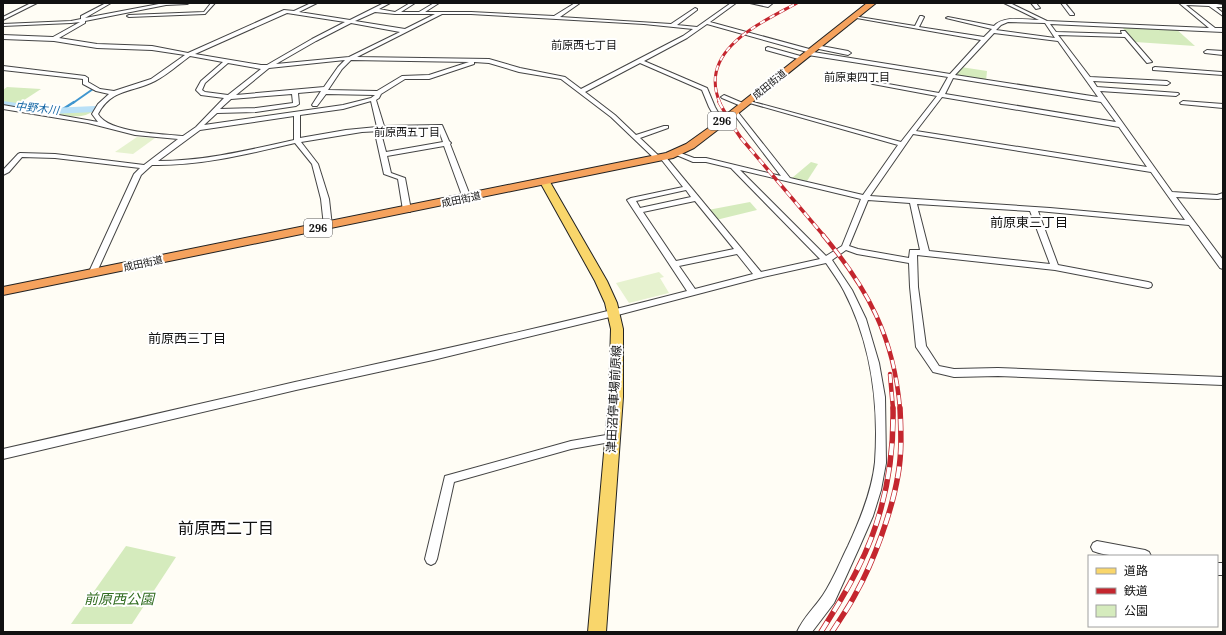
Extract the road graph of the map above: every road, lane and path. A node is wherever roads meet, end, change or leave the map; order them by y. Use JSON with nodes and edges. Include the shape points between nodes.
{"nodes":[{"id":1,"x":35,"y":3,"type":"edge"},
{"id":2,"x":109,"y":3,"type":"edge"},
{"id":3,"x":142,"y":3,"type":"edge"},
{"id":4,"x":187,"y":3,"type":"edge"},
{"id":5,"x":213,"y":3,"type":"edge"},
{"id":6,"x":315,"y":3,"type":"edge"},
{"id":7,"x":388,"y":3,"type":"edge"},
{"id":8,"x":413,"y":3,"type":"edge"},
{"id":9,"x":438,"y":3,"type":"edge"},
{"id":10,"x":578,"y":3,"type":"edge"},
{"id":11,"x":734,"y":3,"type":"edge"},
{"id":12,"x":752,"y":3,"type":"edge"},
{"id":13,"x":771,"y":3,"type":"edge"},
{"id":14,"x":872,"y":3,"type":"edge"},
{"id":15,"x":1006,"y":3,"type":"edge"},
{"id":16,"x":1033,"y":3,"type":"edge"},
{"id":17,"x":1063,"y":3,"type":"edge"},
{"id":18,"x":1181,"y":3,"type":"edge"},
{"id":19,"x":169,"y":4,"type":"edge"},
{"id":20,"x":1209,"y":4,"type":"edge"},
{"id":21,"x":1223,"y":6,"type":"edge"},
{"id":22,"x":1038,"y":8,"type":"dead end"},
{"id":23,"x":695,"y":9,"type":"dead end"},
{"id":24,"x":374,"y":10,"type":"junction"},
{"id":25,"x":120,"y":12,"type":"junction"},
{"id":26,"x":295,"y":12,"type":"junction"},
{"id":27,"x":395,"y":13,"type":"junction"},
{"id":28,"x":420,"y":13,"type":"junction"},
{"id":29,"x":441,"y":13,"type":"junction"},
{"id":30,"x":1072,"y":14,"type":"dead end"},
{"id":31,"x":1223,"y":15,"type":"edge"},
{"id":32,"x":853,"y":17,"type":"junction"},
{"id":33,"x":922,"y":17,"type":"dead end"},
{"id":34,"x":93,"y":18,"type":"junction"},
{"id":35,"x":555,"y":18,"type":"junction"},
{"id":36,"x":948,"y":18,"type":"dead end"},
{"id":37,"x":3,"y":19,"type":"edge"},
{"id":38,"x":82,"y":20,"type":"junction"},
{"id":39,"x":350,"y":22,"type":"junction"},
{"id":40,"x":706,"y":22,"type":"junction"},
{"id":41,"x":1045,"y":22,"type":"junction"},
{"id":42,"x":3,"y":24,"type":"edge"},
{"id":43,"x":672,"y":25,"type":"junction"},
{"id":44,"x":1117,"y":25,"type":"junction"},
{"id":45,"x":696,"y":28,"type":"junction"},
{"id":46,"x":916,"y":28,"type":"junction"},
{"id":47,"x":1213,"y":29,"type":"junction"},
{"id":48,"x":994,"y":30,"type":"junction"},
{"id":49,"x":1223,"y":30,"type":"edge"},
{"id":50,"x":405,"y":31,"type":"junction"},
{"id":51,"x":1054,"y":33,"type":"junction"},
{"id":52,"x":1127,"y":36,"type":"junction"},
{"id":53,"x":3,"y":37,"type":"edge"},
{"id":54,"x":54,"y":39,"type":"junction"},
{"id":55,"x":985,"y":39,"type":"junction"},
{"id":56,"x":1060,"y":40,"type":"junction"},
{"id":57,"x":768,"y":49,"type":"dead end"},
{"id":58,"x":809,"y":52,"type":"junction"},
{"id":59,"x":1207,"y":52,"type":"dead end"},
{"id":60,"x":848,"y":53,"type":"dead end"},
{"id":61,"x":1223,"y":53,"type":"edge"},
{"id":62,"x":190,"y":54,"type":"junction"},
{"id":63,"x":350,"y":58,"type":"junction"},
{"id":64,"x":479,"y":60,"type":"junction"},
{"id":65,"x":227,"y":61,"type":"junction"},
{"id":66,"x":640,"y":61,"type":"junction"},
{"id":67,"x":1149,"y":62,"type":"dead end"},
{"id":68,"x":268,"y":67,"type":"junction"},
{"id":69,"x":3,"y":68,"type":"edge"},
{"id":70,"x":1155,"y":69,"type":"dead end"},
{"id":71,"x":1221,"y":74,"type":"dead end"},
{"id":72,"x":951,"y":76,"type":"junction"},
{"id":73,"x":1087,"y":79,"type":"junction"},
{"id":74,"x":873,"y":82,"type":"dead end"},
{"id":75,"x":1167,"y":83,"type":"dead end"},
{"id":76,"x":1095,"y":89,"type":"junction"},
{"id":77,"x":324,"y":91,"type":"junction"},
{"id":78,"x":295,"y":92,"type":"junction"},
{"id":79,"x":582,"y":92,"type":"junction"},
{"id":80,"x":114,"y":93,"type":"junction"},
{"id":81,"x":378,"y":93,"type":"junction"},
{"id":82,"x":1176,"y":94,"type":"dead end"},
{"id":83,"x":941,"y":95,"type":"junction"},
{"id":84,"x":228,"y":97,"type":"junction"},
{"id":85,"x":724,"y":97,"type":"dead end"},
{"id":86,"x":374,"y":99,"type":"junction"},
{"id":87,"x":1103,"y":100,"type":"junction"},
{"id":88,"x":745,"y":103,"type":"junction"},
{"id":89,"x":1183,"y":103,"type":"dead end"},
{"id":90,"x":315,"y":105,"type":"dead end"},
{"id":91,"x":1223,"y":106,"type":"edge"},
{"id":92,"x":3,"y":107,"type":"edge"},
{"id":93,"x":96,"y":110,"type":"junction"},
{"id":94,"x":215,"y":111,"type":"junction"},
{"id":95,"x":735,"y":112,"type":"junction"},
{"id":96,"x":297,"y":114,"type":"junction"},
{"id":97,"x":77,"y":119,"type":"junction"},
{"id":98,"x":721,"y":123,"type":"junction"},
{"id":99,"x":105,"y":124,"type":"junction"},
{"id":100,"x":1120,"y":125,"type":"junction"},
{"id":101,"x":666,"y":127,"type":"dead end"},
{"id":102,"x":198,"y":128,"type":"junction"},
{"id":103,"x":380,"y":130,"type":"junction"},
{"id":104,"x":912,"y":132,"type":"junction"},
{"id":105,"x":636,"y":137,"type":"junction"},
{"id":106,"x":184,"y":138,"type":"junction"},
{"id":107,"x":297,"y":141,"type":"junction"},
{"id":108,"x":448,"y":143,"type":"junction"},
{"id":109,"x":902,"y":144,"type":"junction"},
{"id":110,"x":676,"y":153,"type":"junction"},
{"id":111,"x":384,"y":154,"type":"junction"},
{"id":112,"x":661,"y":158,"type":"junction"},
{"id":113,"x":148,"y":165,"type":"junction"},
{"id":114,"x":734,"y":168,"type":"junction"},
{"id":115,"x":1152,"y":170,"type":"junction"},
{"id":116,"x":3,"y":173,"type":"edge"},
{"id":117,"x":787,"y":179,"type":"junction"},
{"id":118,"x":545,"y":182,"type":"junction"},
{"id":119,"x":688,"y":188,"type":"junction"},
{"id":120,"x":1170,"y":194,"type":"junction"},
{"id":121,"x":1223,"y":195,"type":"edge"},
{"id":122,"x":467,"y":198,"type":"junction"},
{"id":123,"x":696,"y":198,"type":"junction"},
{"id":124,"x":864,"y":198,"type":"junction"},
{"id":125,"x":913,"y":202,"type":"junction"},
{"id":126,"x":1032,"y":209,"type":"junction"},
{"id":127,"x":407,"y":210,"type":"junction"},
{"id":128,"x":638,"y":211,"type":"junction"},
{"id":129,"x":1192,"y":223,"type":"junction"},
{"id":130,"x":328,"y":226,"type":"junction"},
{"id":131,"x":845,"y":247,"type":"junction"},
{"id":132,"x":739,"y":251,"type":"junction"},
{"id":133,"x":925,"y":253,"type":"junction"},
{"id":134,"x":827,"y":260,"type":"junction"},
{"id":135,"x":913,"y":261,"type":"junction"},
{"id":136,"x":675,"y":264,"type":"junction"},
{"id":137,"x":1223,"y":266,"type":"edge"},
{"id":138,"x":1055,"y":267,"type":"junction"},
{"id":139,"x":92,"y":274,"type":"junction"},
{"id":140,"x":759,"y":275,"type":"junction"},
{"id":141,"x":1148,"y":285,"type":"dead end"},
{"id":142,"x":3,"y":291,"type":"edge"},
{"id":143,"x":693,"y":293,"type":"junction"},
{"id":144,"x":614,"y":314,"type":"junction"},
{"id":145,"x":1223,"y":381,"type":"edge"},
{"id":146,"x":612,"y":438,"type":"junction"},
{"id":147,"x":3,"y":454,"type":"edge"},
{"id":148,"x":1097,"y":547,"type":"dead end"},
{"id":149,"x":1140,"y":555,"type":"edge"},
{"id":150,"x":431,"y":559,"type":"dead end"},
{"id":151,"x":597,"y":632,"type":"edge"},
{"id":152,"x":804,"y":632,"type":"edge"}],
"edges":[{"from":1,"to":37,"type":"street"},
{"from":2,"to":38,"type":"street","via":[[83,17]]},
{"from":3,"to":25,"type":"street","via":[[121,8]]},
{"from":4,"to":19,"type":"street"},
{"from":5,"to":34,"type":"street","via":[[205,13]]},
{"from":6,"to":26,"type":"street"},
{"from":7,"to":24,"type":"street"},
{"from":8,"to":27,"type":"street"},
{"from":9,"to":28,"type":"street"},
{"from":10,"to":35,"type":"street"},
{"from":11,"to":40,"type":"street"},
{"from":12,"to":13,"type":"street","via":[[768,6]]},
{"from":14,"to":32,"type":"highway","name":"成田街道","number":"296"},
{"from":15,"to":41,"type":"street"},
{"from":16,"to":22,"type":"street"},
{"from":17,"to":30,"type":"street"},
{"from":18,"to":20,"type":"street"},
{"from":18,"to":47,"type":"street"},
{"from":19,"to":25,"type":"street"},
{"from":20,"to":21,"type":"street"},
{"from":20,"to":31,"type":"street"},
{"from":23,"to":43,"type":"street"},
{"from":24,"to":27,"type":"street"},
{"from":24,"to":39,"type":"street"},
{"from":25,"to":34,"type":"street"},
{"from":26,"to":39,"type":"street"},
{"from":26,"to":62,"type":"street","via":[[286,11]]},
{"from":27,"to":28,"type":"street"},
{"from":28,"to":29,"type":"street"},
{"from":29,"to":35,"type":"street"},
{"from":29,"to":50,"type":"street"},
{"from":32,"to":46,"type":"street"},
{"from":32,"to":58,"type":"highway","name":"成田街道","number":"296"},
{"from":33,"to":46,"type":"street"},
{"from":34,"to":38,"type":"street"},
{"from":35,"to":43,"type":"street"},
{"from":36,"to":48,"type":"street"},
{"from":38,"to":42,"type":"street"},
{"from":38,"to":54,"type":"street","via":[[83,22]]},
{"from":39,"to":50,"type":"street"},
{"from":39,"to":68,"type":"street"},
{"from":40,"to":45,"type":"street"},
{"from":40,"to":58,"type":"street"},
{"from":41,"to":44,"type":"street"},
{"from":41,"to":48,"type":"street","via":[[1012,21],[1002,23]]},
{"from":41,"to":51,"type":"street"},
{"from":43,"to":45,"type":"street"},
{"from":44,"to":47,"type":"street"},
{"from":44,"to":52,"type":"street"},
{"from":45,"to":66,"type":"street","via":[[685,37]]},
{"from":46,"to":55,"type":"street"},
{"from":47,"to":49,"type":"street"},
{"from":48,"to":55,"type":"street"},
{"from":48,"to":56,"type":"street"},
{"from":50,"to":63,"type":"street"},
{"from":51,"to":52,"type":"street"},
{"from":51,"to":56,"type":"street"},
{"from":52,"to":67,"type":"street"},
{"from":53,"to":54,"type":"street"},
{"from":54,"to":62,"type":"street","via":[[97,46],[152,48]]},
{"from":55,"to":72,"type":"street"},
{"from":56,"to":73,"type":"street"},
{"from":57,"to":58,"type":"street"},
{"from":58,"to":60,"type":"street"},
{"from":58,"to":72,"type":"street"},
{"from":58,"to":88,"type":"highway","name":"成田街道","number":"296"},
{"from":59,"to":61,"type":"street"},
{"from":62,"to":65,"type":"street"},
{"from":62,"to":80,"type":"street","via":[[153,80]]},
{"from":63,"to":64,"type":"street"},
{"from":63,"to":68,"type":"street"},
{"from":63,"to":77,"type":"street"},
{"from":64,"to":79,"type":"street","via":[[563,78]]},
{"from":64,"to":81,"type":"street","via":[[429,77],[404,77]]},
{"from":65,"to":68,"type":"street"},
{"from":65,"to":84,"type":"street","via":[[202,82],[199,90],[206,96]]},
{"from":66,"to":79,"type":"street"},
{"from":66,"to":98,"type":"street","via":[[705,90]]},
{"from":68,"to":84,"type":"street"},
{"from":69,"to":80,"type":"street","via":[[85,78],[85,83]]},
{"from":70,"to":71,"type":"street"},
{"from":72,"to":83,"type":"street"},
{"from":72,"to":87,"type":"street"},
{"from":73,"to":75,"type":"street"},
{"from":73,"to":76,"type":"street"},
{"from":74,"to":83,"type":"street"},
{"from":76,"to":82,"type":"street"},
{"from":76,"to":87,"type":"street"},
{"from":77,"to":78,"type":"street"},
{"from":77,"to":81,"type":"street"},
{"from":77,"to":90,"type":"street"},
{"from":78,"to":84,"type":"street"},
{"from":78,"to":94,"type":"street","via":[[296,104],[261,110]]},
{"from":79,"to":105,"type":"street"},
{"from":80,"to":93,"type":"street"},
{"from":81,"to":86,"type":"street"},
{"from":83,"to":100,"type":"street"},
{"from":83,"to":104,"type":"street"},
{"from":84,"to":94,"type":"street"},
{"from":85,"to":88,"type":"street"},
{"from":86,"to":96,"type":"street"},
{"from":86,"to":103,"type":"street"},
{"from":87,"to":100,"type":"street"},
{"from":88,"to":95,"type":"highway","name":"成田街道","number":"296"},
{"from":88,"to":109,"type":"street"},
{"from":89,"to":91,"type":"street"},
{"from":92,"to":97,"type":"street"},
{"from":93,"to":97,"type":"street","via":[[90,116]]},
{"from":93,"to":99,"type":"street","via":[[96,116]]},
{"from":94,"to":102,"type":"street"},
{"from":95,"to":98,"type":"highway","name":"成田街道","number":"296"},
{"from":95,"to":117,"type":"street"},
{"from":96,"to":102,"type":"street"},
{"from":96,"to":107,"type":"street"},
{"from":97,"to":99,"type":"street"},
{"from":98,"to":110,"type":"highway","name":"成田街道","number":"296"},
{"from":99,"to":106,"type":"street","via":[[135,133]]},
{"from":100,"to":115,"type":"street"},
{"from":101,"to":105,"type":"street"},
{"from":102,"to":106,"type":"street"},
{"from":103,"to":107,"type":"street","via":[[323,135]]},
{"from":103,"to":108,"type":"street","via":[[440,126]]},
{"from":103,"to":111,"type":"street"},
{"from":104,"to":109,"type":"street"},
{"from":104,"to":115,"type":"street"},
{"from":105,"to":112,"type":"street"},
{"from":106,"to":113,"type":"street"},
{"from":107,"to":113,"type":"street","via":[[215,160]]},
{"from":107,"to":130,"type":"street","via":[[315,164],[325,199]]},
{"from":108,"to":111,"type":"street"},
{"from":108,"to":122,"type":"street"},
{"from":109,"to":124,"type":"street"},
{"from":110,"to":112,"type":"highway","name":"成田街道","number":"296"},
{"from":110,"to":114,"type":"street","via":[[694,160],[706,160]]},
{"from":111,"to":127,"type":"street","via":[[388,174],[401,178]]},
{"from":112,"to":118,"type":"highway","name":"成田街道","number":"296"},
{"from":112,"to":119,"type":"street"},
{"from":113,"to":116,"type":"street","via":[[20,155]]},
{"from":113,"to":139,"type":"street","via":[[138,174]]},
{"from":114,"to":117,"type":"street"},
{"from":114,"to":134,"type":"street"},
{"from":115,"to":120,"type":"street"},
{"from":117,"to":124,"type":"street"},
{"from":118,"to":122,"type":"highway","name":"成田街道","number":"296"},
{"from":118,"to":144,"type":"main road","name":"津田沼停車場前原線","via":[[601,281]]},
{"from":119,"to":123,"type":"street"},
{"from":119,"to":128,"type":"street","via":[[631,200]]},
{"from":120,"to":121,"type":"street","via":[[1218,197]]},
{"from":120,"to":129,"type":"street"},
{"from":122,"to":127,"type":"highway","name":"成田街道","number":"296"},
{"from":123,"to":128,"type":"street"},
{"from":123,"to":132,"type":"street"},
{"from":124,"to":125,"type":"street"},
{"from":124,"to":131,"type":"street"},
{"from":125,"to":126,"type":"street"},
{"from":125,"to":133,"type":"street"},
{"from":126,"to":129,"type":"street"},
{"from":126,"to":138,"type":"street"},
{"from":127,"to":130,"type":"highway","name":"成田街道","number":"296"},
{"from":128,"to":136,"type":"street"},
{"from":129,"to":137,"type":"street"},
{"from":130,"to":139,"type":"highway","name":"成田街道","number":"296"},
{"from":131,"to":134,"type":"street"},
{"from":131,"to":135,"type":"street"},
{"from":132,"to":136,"type":"street"},
{"from":132,"to":140,"type":"street"},
{"from":133,"to":135,"type":"street","via":[[913,252]]},
{"from":133,"to":138,"type":"street"},
{"from":134,"to":140,"type":"street"},
{"from":134,"to":152,"type":"street","via":[[848,290],[862,319],[874,363],[880,397],[880,463],[867,516],[853,548],[829,598]]},
{"from":135,"to":145,"type":"street","via":[[921,347],[936,369],[954,373],[998,372]]},
{"from":136,"to":143,"type":"street"},
{"from":138,"to":141,"type":"street"},
{"from":139,"to":142,"type":"highway","name":"成田街道","number":"296"},
{"from":140,"to":143,"type":"street"},
{"from":143,"to":144,"type":"street"},
{"from":144,"to":146,"type":"main road","name":"津田沼停車場前原線","via":[[617,349]]},
{"from":144,"to":147,"type":"street"},
{"from":146,"to":150,"type":"street","via":[[571,445],[449,480]]},
{"from":146,"to":151,"type":"main road","name":"津田沼停車場前原線"},
{"from":148,"to":149,"type":"street"}]}
